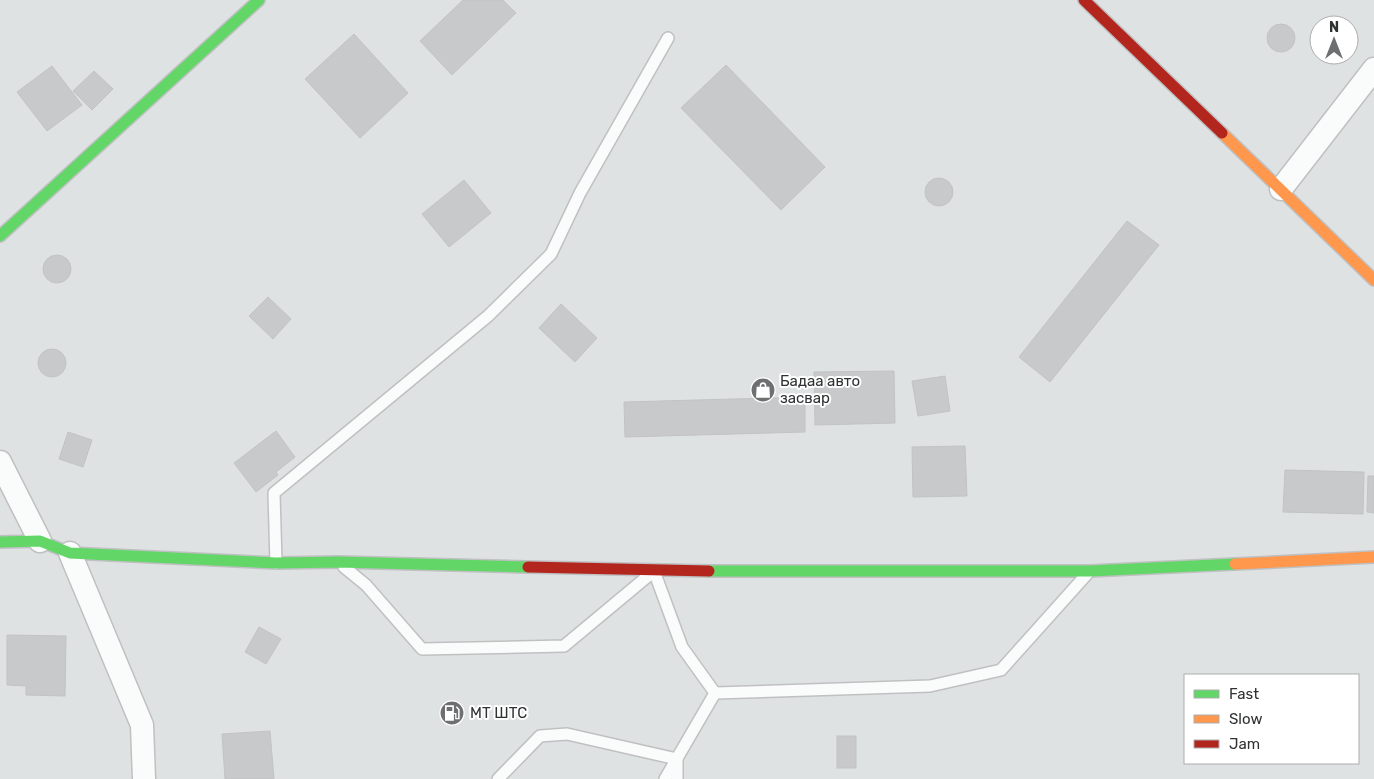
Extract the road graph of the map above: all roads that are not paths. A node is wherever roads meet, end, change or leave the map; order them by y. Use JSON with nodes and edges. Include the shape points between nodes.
{"nodes":[{"id":1,"x":259,"y":0,"type":"edge"},
{"id":2,"x":1084,"y":0,"type":"edge"},
{"id":3,"x":668,"y":38,"type":"dead end"},
{"id":4,"x":1374,"y":69,"type":"edge"},
{"id":5,"x":1281,"y":189,"type":"junction"},
{"id":6,"x":0,"y":236,"type":"edge"},
{"id":7,"x":1374,"y":280,"type":"edge"},
{"id":8,"x":0,"y":462,"type":"edge"},
{"id":9,"x":40,"y":541,"type":"junction"},
{"id":10,"x":0,"y":542,"type":"edge"},
{"id":11,"x":70,"y":554,"type":"junction"},
{"id":12,"x":1374,"y":557,"type":"edge"},
{"id":13,"x":338,"y":562,"type":"junction"},
{"id":14,"x":276,"y":563,"type":"junction"},
{"id":15,"x":654,"y":571,"type":"junction"},
{"id":16,"x":1090,"y":571,"type":"junction"},
{"id":17,"x":715,"y":693,"type":"junction"},
{"id":18,"x":678,"y":760,"type":"junction"},
{"id":19,"x":144,"y":779,"type":"edge"},
{"id":20,"x":498,"y":779,"type":"edge"},
{"id":21,"x":665,"y":779,"type":"edge"},
{"id":22,"x":678,"y":779,"type":"edge"}],
"edges":[{"from":1,"to":6,"type":"main road"},
{"from":2,"to":5,"type":"main road"},
{"from":3,"to":14,"type":"lane","via":[[580,193],[551,254],[488,316],[274,493]]},
{"from":4,"to":5,"type":"street"},
{"from":5,"to":7,"type":"main road"},
{"from":8,"to":9,"type":"street"},
{"from":9,"to":10,"type":"main road"},
{"from":9,"to":11,"type":"main road"},
{"from":11,"to":14,"type":"main road"},
{"from":11,"to":19,"type":"street","via":[[142,725]]},
{"from":12,"to":16,"type":"main road"},
{"from":13,"to":14,"type":"main road"},
{"from":13,"to":15,"type":"main road"},
{"from":13,"to":15,"type":"lane","via":[[366,584],[422,649],[564,646]]},
{"from":15,"to":16,"type":"main road"},
{"from":15,"to":17,"type":"lane","via":[[682,647]]},
{"from":16,"to":17,"type":"lane","via":[[1001,670],[930,686]]},
{"from":17,"to":18,"type":"lane"},
{"from":18,"to":20,"type":"lane","via":[[567,734],[540,736]]},
{"from":18,"to":21,"type":"lane"},
{"from":18,"to":22,"type":"lane"}]}
